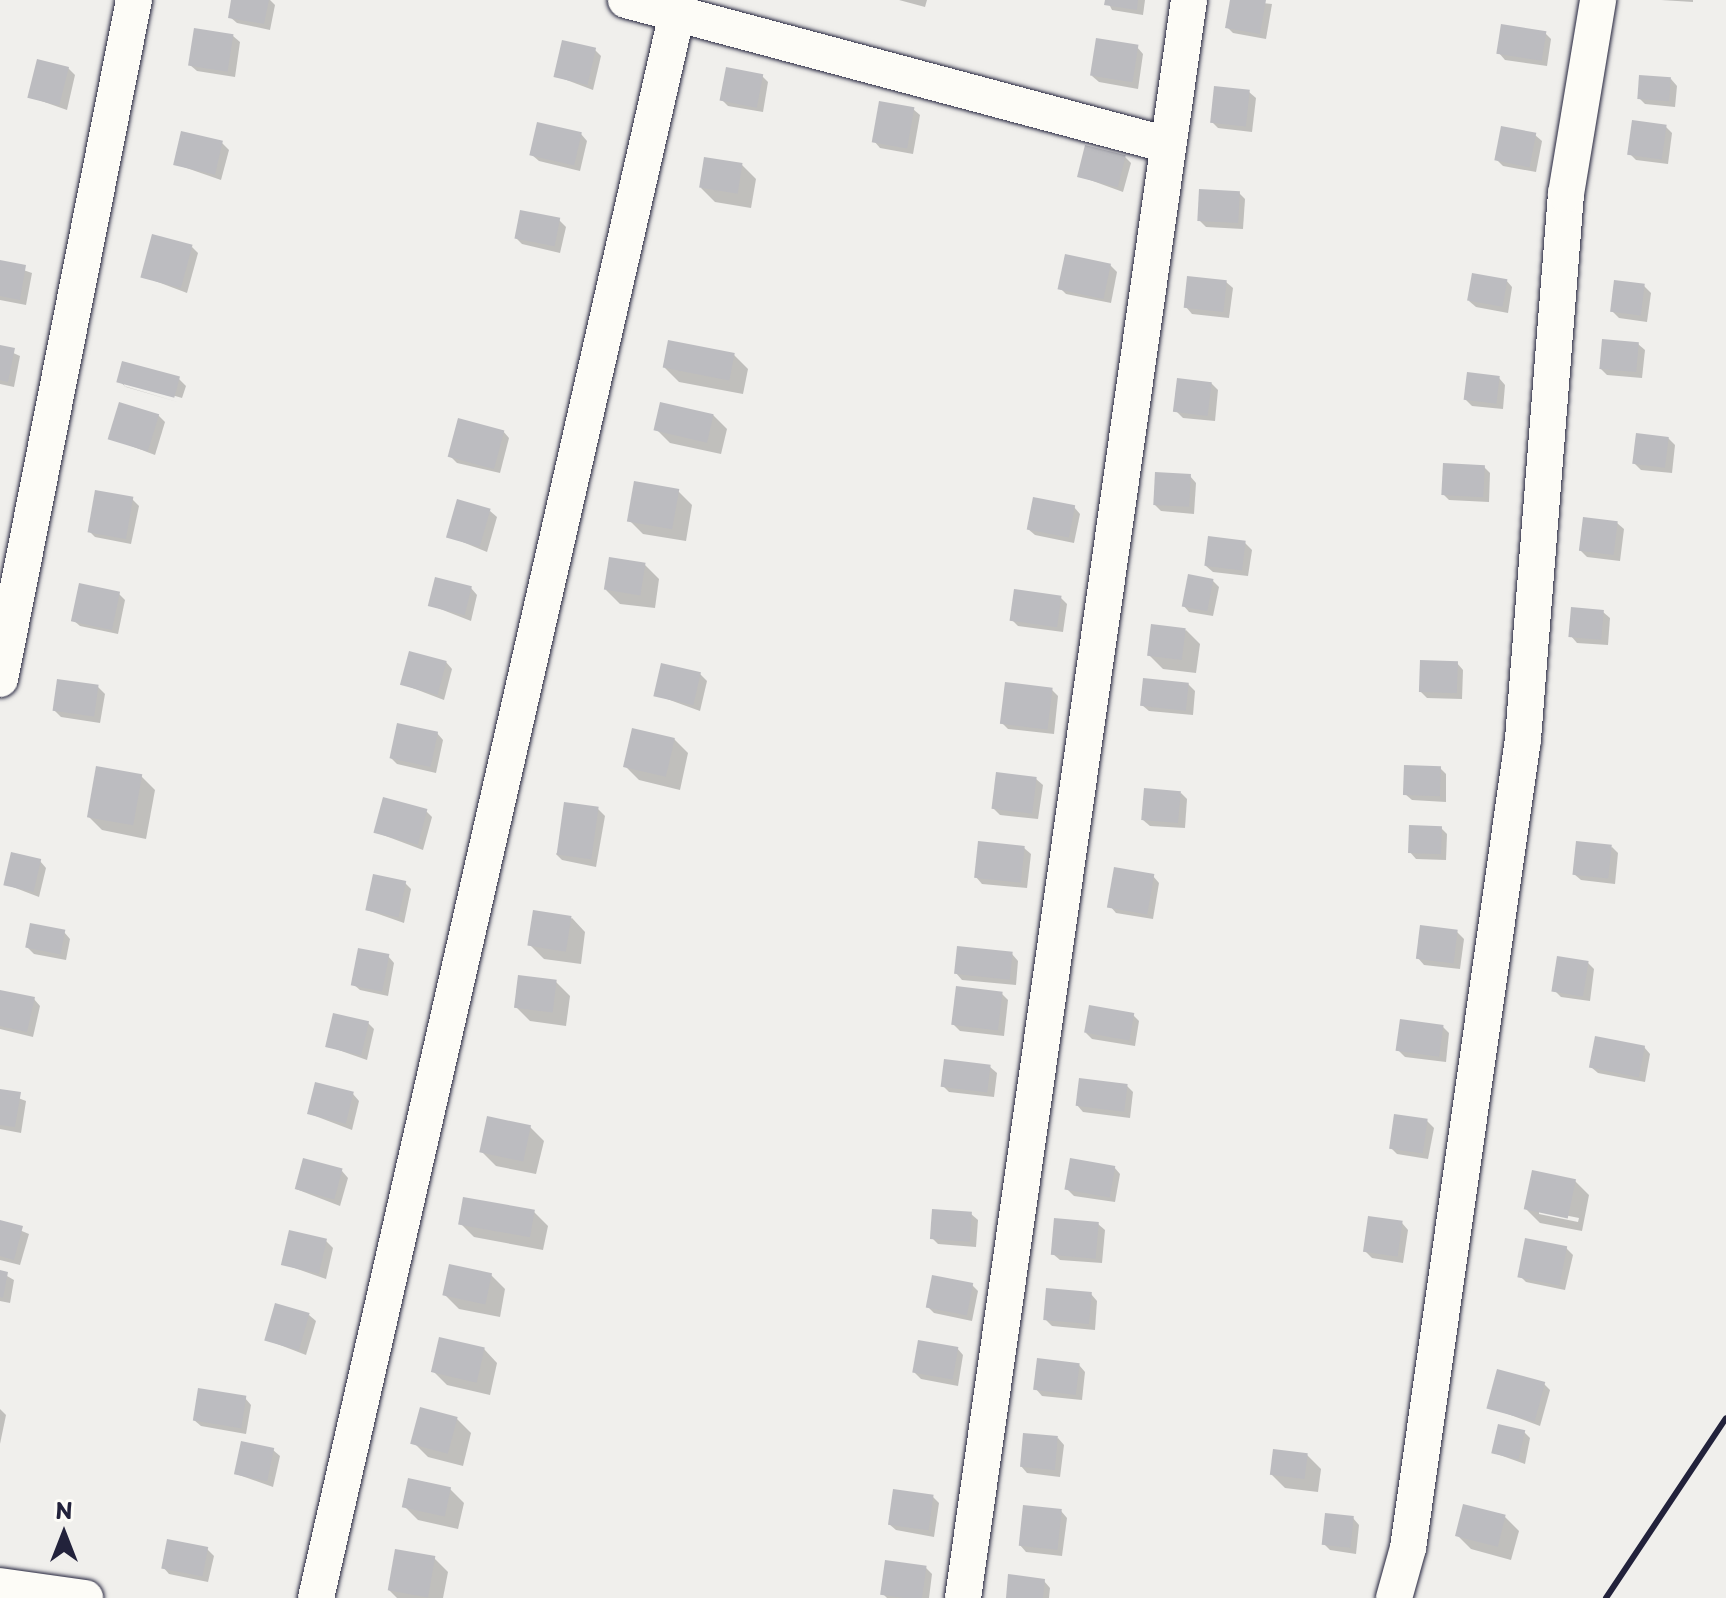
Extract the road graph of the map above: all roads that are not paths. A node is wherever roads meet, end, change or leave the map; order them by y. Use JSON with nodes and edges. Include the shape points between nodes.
{"nodes":[{"id":1,"x":134,"y":0,"type":"edge"},
{"id":2,"x":626,"y":0,"type":"edge"},
{"id":3,"x":1189,"y":0,"type":"edge"},
{"id":4,"x":1598,"y":0,"type":"edge"},
{"id":5,"x":679,"y":6,"type":"edge"},
{"id":6,"x":1168,"y":145,"type":"junction"},
{"id":7,"x":0,"y":679,"type":"edge"},
{"id":8,"x":0,"y":1586,"type":"edge"},
{"id":9,"x":85,"y":1598,"type":"edge"},
{"id":10,"x":316,"y":1598,"type":"edge"},
{"id":11,"x":963,"y":1598,"type":"edge"},
{"id":12,"x":1394,"y":1598,"type":"edge"}],
"edges":[{"from":1,"to":7,"type":"street"},
{"from":2,"to":5,"type":"street"},
{"from":3,"to":6,"type":"street"},
{"from":4,"to":12,"type":"street","via":[[1566,194],[1523,739],[1408,1548]]},
{"from":5,"to":6,"type":"street"},
{"from":5,"to":10,"type":"street"},
{"from":6,"to":11,"type":"street"},
{"from":8,"to":9,"type":"street"}]}
